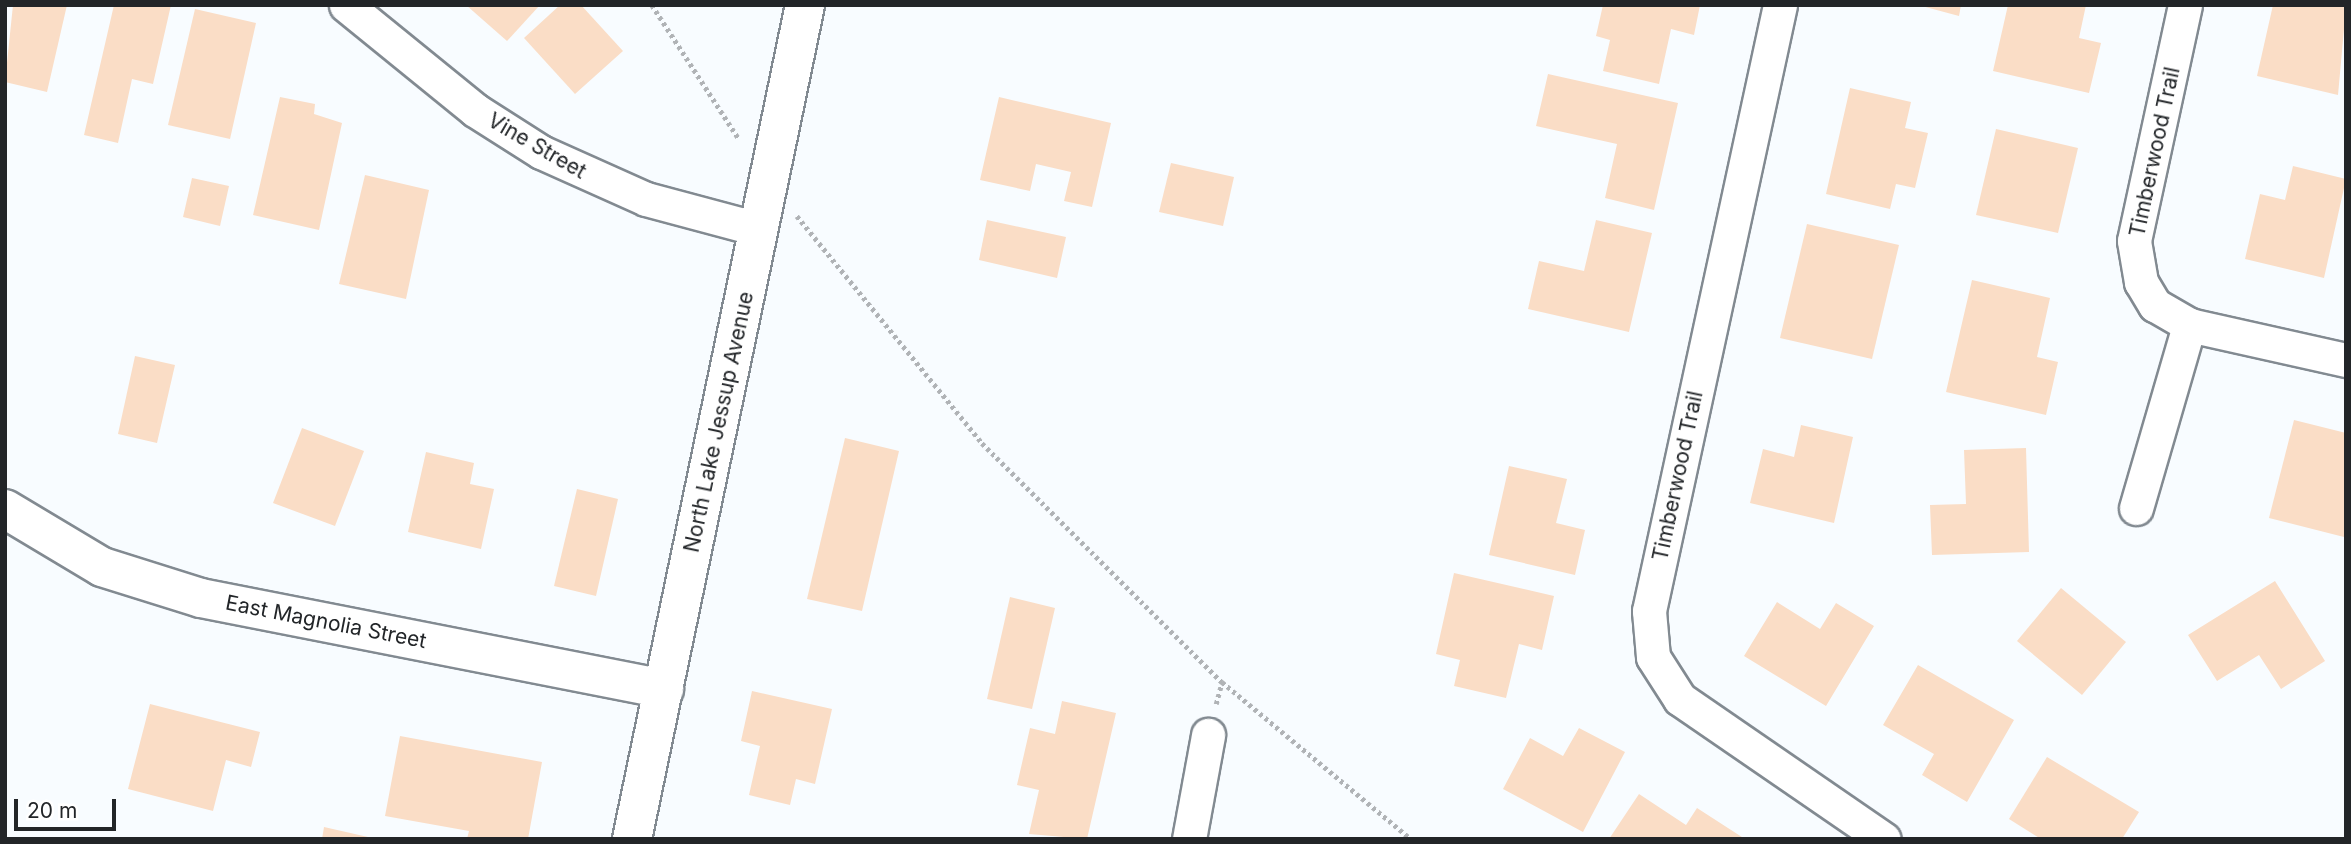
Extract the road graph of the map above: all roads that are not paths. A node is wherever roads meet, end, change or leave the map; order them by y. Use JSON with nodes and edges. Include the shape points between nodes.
{"nodes":[{"id":1,"x":346,"y":5,"type":"edge"},
{"id":2,"x":805,"y":5,"type":"edge"},
{"id":3,"x":1780,"y":5,"type":"edge"},
{"id":4,"x":2185,"y":5,"type":"edge"},
{"id":5,"x":758,"y":229,"type":"junction"},
{"id":6,"x":2189,"y":325,"type":"junction"},
{"id":7,"x":2346,"y":360,"type":"edge"},
{"id":8,"x":2136,"y":508,"type":"dead end"},
{"id":9,"x":5,"y":509,"type":"edge"},
{"id":10,"x":664,"y":689,"type":"junction"},
{"id":11,"x":1208,"y":735,"type":"dead end"},
{"id":12,"x":632,"y":839,"type":"edge"},
{"id":13,"x":1189,"y":839,"type":"edge"},
{"id":14,"x":1884,"y":839,"type":"edge"}],
"edges":[{"from":1,"to":5,"type":"street","name":"Vine Street","via":[[475,110],[541,152],[646,199]]},
{"from":2,"to":5,"type":"street","name":"North Lake Jessup Avenue"},
{"from":3,"to":14,"type":"street","name":"Timberwood Trail","via":[[1648,611],[1653,657],[1680,699]]},
{"from":4,"to":6,"type":"street","name":"Timberwood Trail","via":[[2134,241],[2141,282],[2155,305]]},
{"from":5,"to":10,"type":"street","name":"North Lake Jessup Avenue"},
{"from":6,"to":7,"type":"street","name":"Timberwood Trail"},
{"from":6,"to":8,"type":"street"},
{"from":9,"to":10,"type":"street","name":"East Magnolia Street","via":[[102,567],[201,597]]},
{"from":10,"to":12,"type":"street","name":"North Lake Jessup Avenue"},
{"from":11,"to":13,"type":"street"}]}
